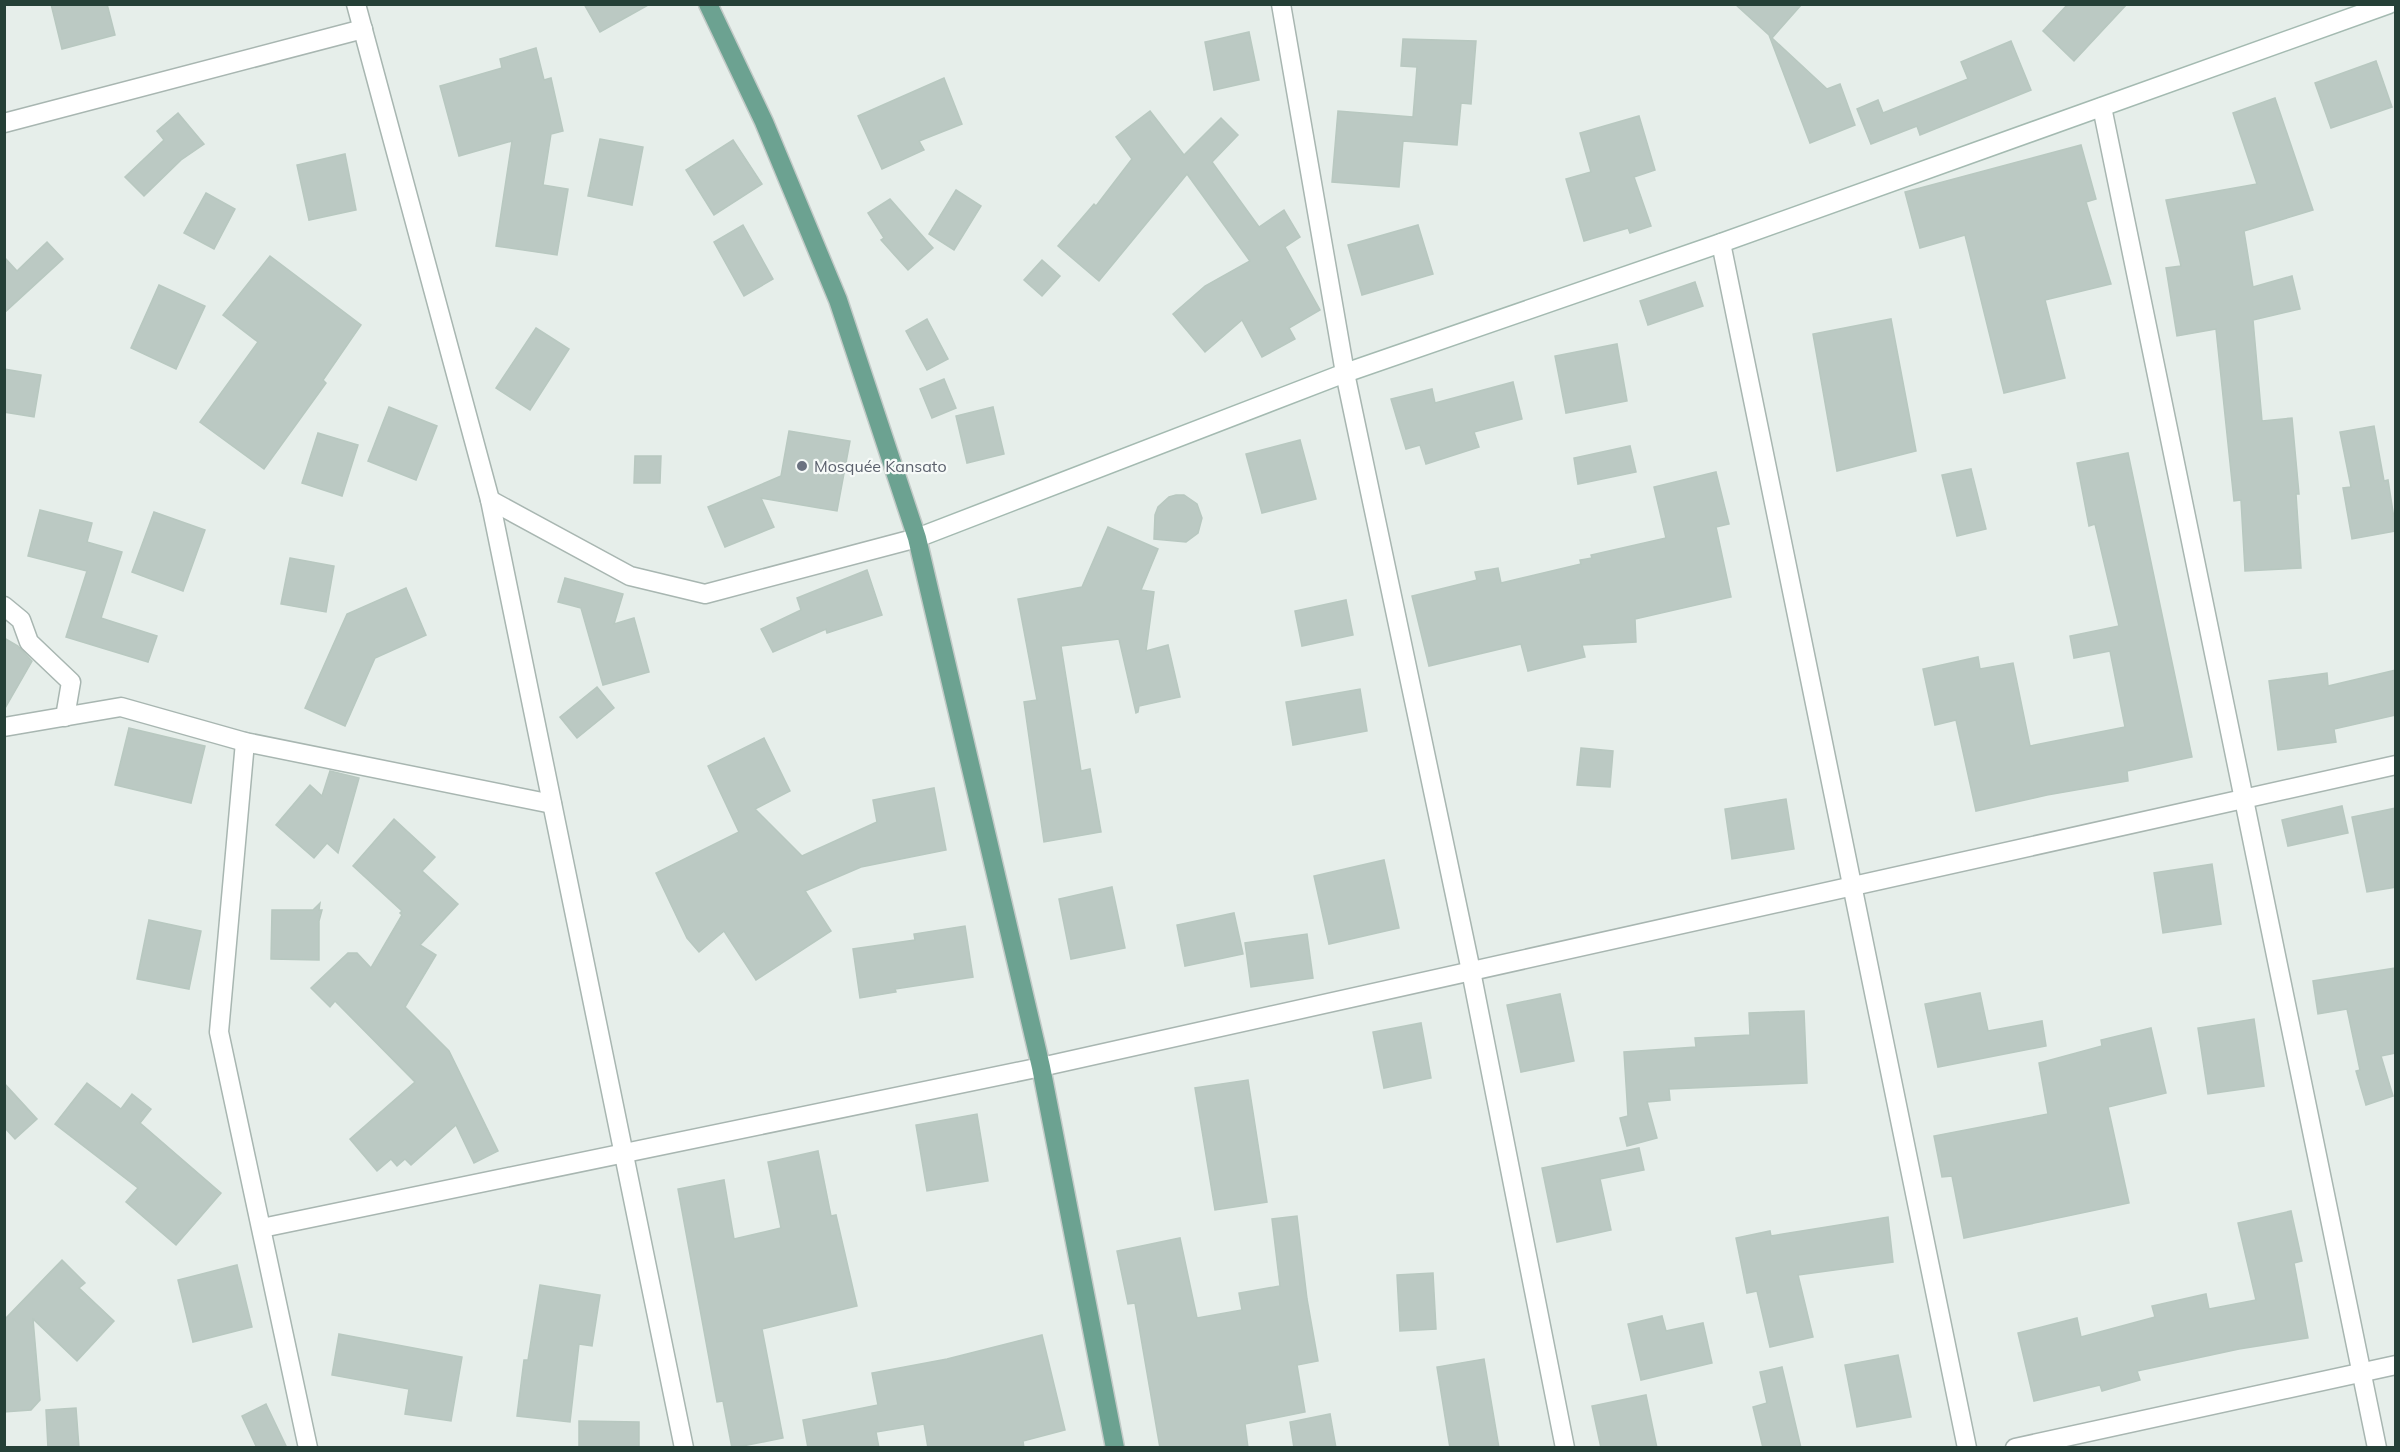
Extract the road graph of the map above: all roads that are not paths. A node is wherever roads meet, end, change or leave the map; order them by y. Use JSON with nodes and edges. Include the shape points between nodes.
{"nodes":[{"id":1,"x":356,"y":4,"type":"edge"},
{"id":2,"x":708,"y":4,"type":"edge"},
{"id":3,"x":1281,"y":4,"type":"edge"},
{"id":4,"x":2390,"y":4,"type":"edge"},
{"id":5,"x":363,"y":29,"type":"junction"},
{"id":6,"x":2102,"y":107,"type":"junction"},
{"id":7,"x":4,"y":123,"type":"edge"},
{"id":8,"x":1721,"y":243,"type":"junction"},
{"id":9,"x":1345,"y":373,"type":"junction"},
{"id":10,"x":490,"y":500,"type":"junction"},
{"id":11,"x":917,"y":538,"type":"junction"},
{"id":12,"x":4,"y":606,"type":"edge"},
{"id":13,"x":65,"y":717,"type":"junction"},
{"id":14,"x":4,"y":727,"type":"edge"},
{"id":15,"x":245,"y":742,"type":"junction"},
{"id":16,"x":2396,"y":765,"type":"edge"},
{"id":17,"x":2244,"y":799,"type":"junction"},
{"id":18,"x":552,"y":804,"type":"junction"},
{"id":19,"x":1853,"y":886,"type":"junction"},
{"id":20,"x":1471,"y":971,"type":"junction"},
{"id":21,"x":1041,"y":1067,"type":"junction"},
{"id":22,"x":624,"y":1154,"type":"junction"},
{"id":23,"x":262,"y":1228,"type":"junction"},
{"id":24,"x":2396,"y":1365,"type":"edge"},
{"id":25,"x":2362,"y":1372,"type":"junction"},
{"id":26,"x":308,"y":1448,"type":"edge"},
{"id":27,"x":684,"y":1448,"type":"edge"},
{"id":28,"x":1115,"y":1448,"type":"edge"},
{"id":29,"x":1565,"y":1448,"type":"edge"},
{"id":30,"x":1967,"y":1448,"type":"edge"},
{"id":31,"x":2015,"y":1448,"type":"edge"},
{"id":32,"x":2377,"y":1448,"type":"edge"}],
"edges":[{"from":1,"to":5,"type":"street"},
{"from":2,"to":11,"type":"main road","via":[[764,122],[838,300]]},
{"from":3,"to":9,"type":"street"},
{"from":4,"to":6,"type":"street"},
{"from":5,"to":7,"type":"street"},
{"from":5,"to":10,"type":"street"},
{"from":6,"to":8,"type":"street"},
{"from":6,"to":17,"type":"street"},
{"from":8,"to":9,"type":"street"},
{"from":8,"to":19,"type":"street"},
{"from":9,"to":11,"type":"street"},
{"from":9,"to":20,"type":"street"},
{"from":10,"to":11,"type":"street","via":[[630,576],[705,594]]},
{"from":10,"to":18,"type":"street"},
{"from":11,"to":21,"type":"main road"},
{"from":12,"to":13,"type":"street","via":[[21,620],[29,642],[71,682]]},
{"from":13,"to":14,"type":"street"},
{"from":13,"to":15,"type":"street","via":[[121,707]]},
{"from":15,"to":18,"type":"street"},
{"from":15,"to":23,"type":"street","via":[[219,1032]]},
{"from":16,"to":17,"type":"street"},
{"from":17,"to":19,"type":"street"},
{"from":17,"to":25,"type":"street"},
{"from":18,"to":22,"type":"street"},
{"from":19,"to":20,"type":"street"},
{"from":19,"to":30,"type":"street"},
{"from":20,"to":21,"type":"street"},
{"from":20,"to":29,"type":"street"},
{"from":21,"to":22,"type":"street"},
{"from":21,"to":28,"type":"main road"},
{"from":22,"to":23,"type":"street"},
{"from":22,"to":27,"type":"street"},
{"from":23,"to":26,"type":"street"},
{"from":24,"to":25,"type":"street"},
{"from":25,"to":31,"type":"street"},
{"from":25,"to":32,"type":"street"}]}
